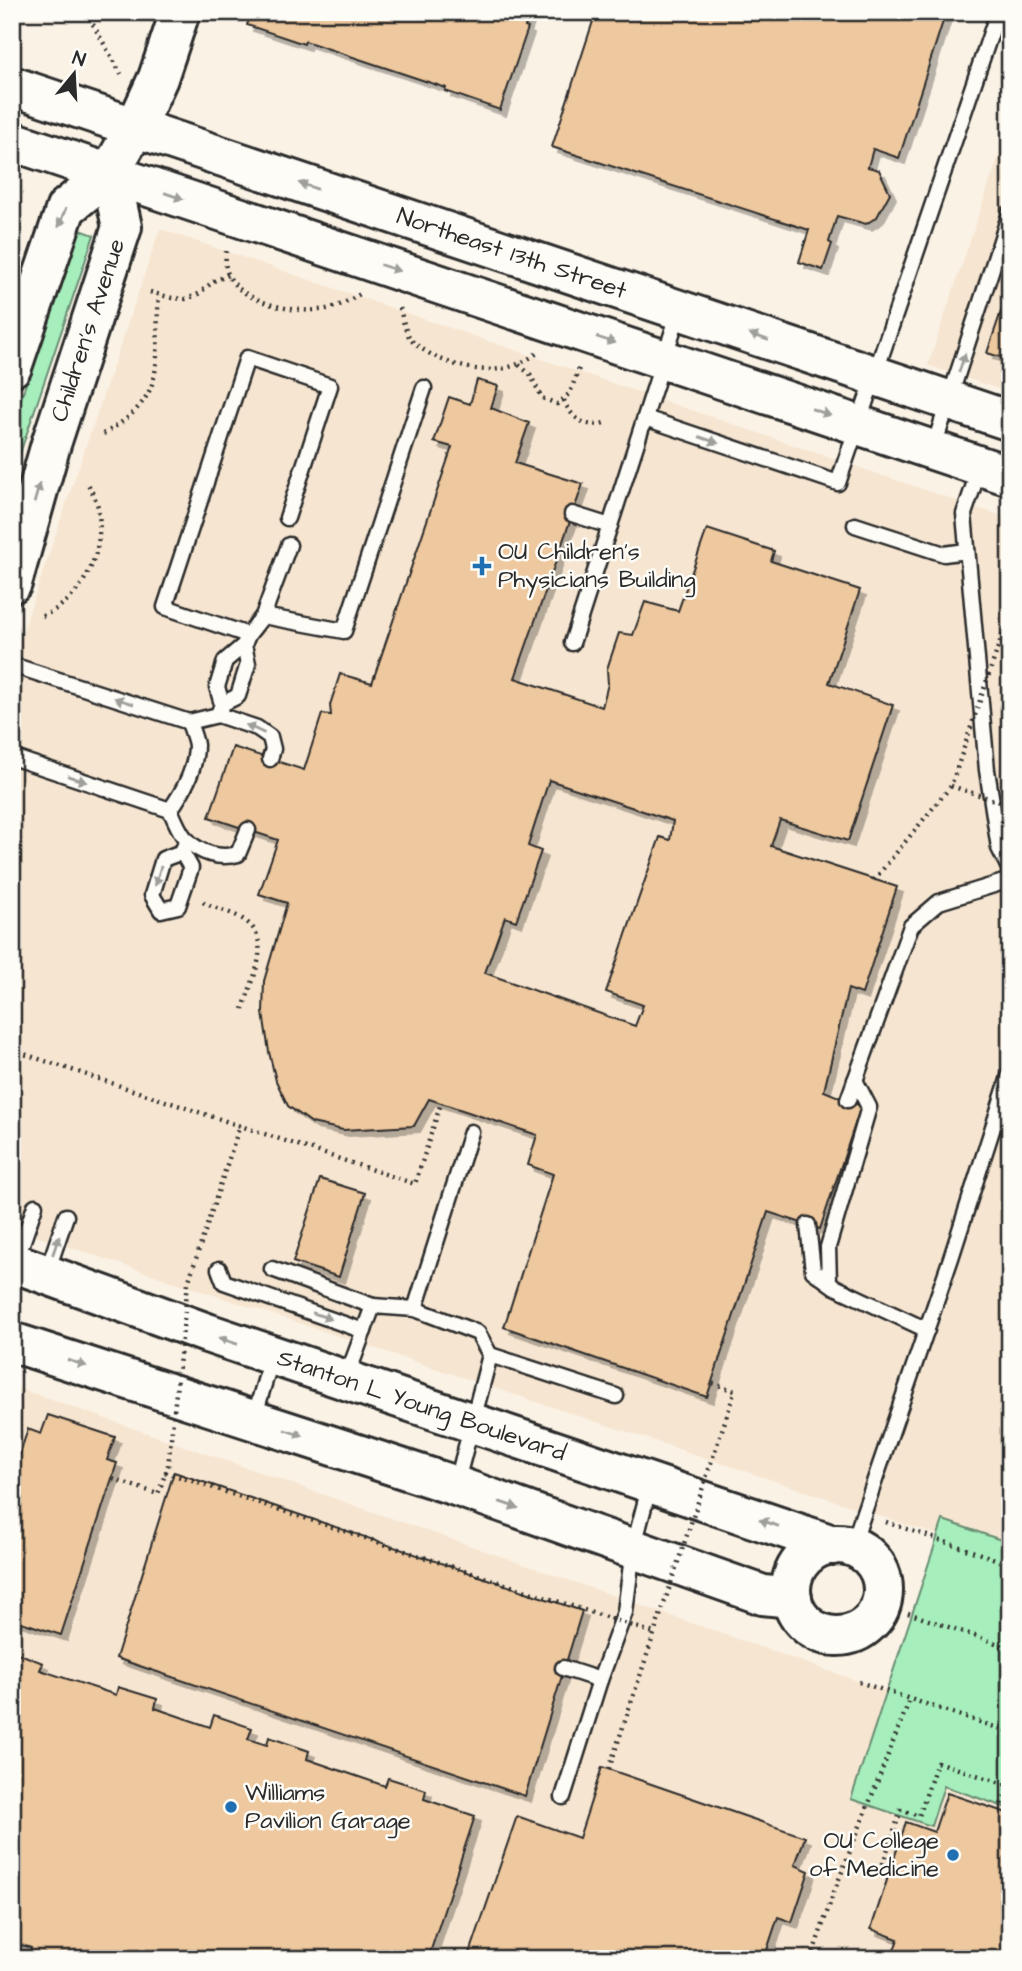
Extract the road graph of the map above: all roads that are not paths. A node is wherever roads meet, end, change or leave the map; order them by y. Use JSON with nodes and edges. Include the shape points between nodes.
{"nodes":[{"id":1,"x":180,"y":12,"type":"edge"},
{"id":2,"x":998,"y":12,"type":"edge"},
{"id":3,"x":12,"y":86,"type":"edge"},
{"id":4,"x":135,"y":128,"type":"junction"},
{"id":5,"x":12,"y":141,"type":"edge"},
{"id":6,"x":110,"y":172,"type":"junction"},
{"id":7,"x":1010,"y":213,"type":"edge"},
{"id":8,"x":679,"y":310,"type":"junction"},
{"id":9,"x":663,"y":359,"type":"junction"},
{"id":10,"x":12,"y":367,"type":"edge"},
{"id":11,"x":874,"y":376,"type":"junction"},
{"id":12,"x":424,"y":388,"type":"dead end"},
{"id":13,"x":949,"y":401,"type":"junction"},
{"id":14,"x":645,"y":418,"type":"junction"},
{"id":15,"x":1010,"y":421,"type":"edge"},
{"id":16,"x":858,"y":425,"type":"junction"},
{"id":17,"x":932,"y":450,"type":"junction"},
{"id":18,"x":995,"y":471,"type":"edge"},
{"id":19,"x":572,"y":513,"type":"dead end"},
{"id":20,"x":288,"y":518,"type":"dead end"},
{"id":21,"x":855,"y":525,"type":"dead end"},
{"id":22,"x":610,"y":526,"type":"junction"},
{"id":23,"x":289,"y":545,"type":"dead end"},
{"id":24,"x":967,"y":551,"type":"junction"},
{"id":25,"x":12,"y":583,"type":"edge"},
{"id":26,"x":263,"y":616,"type":"junction"},
{"id":27,"x":246,"y":640,"type":"junction"},
{"id":28,"x":572,"y":643,"type":"dead end"},
{"id":29,"x":12,"y":664,"type":"edge"},
{"id":30,"x":220,"y":710,"type":"junction"},
{"id":31,"x":189,"y":723,"type":"junction"},
{"id":32,"x":12,"y":757,"type":"edge"},
{"id":33,"x":271,"y":759,"type":"dead end"},
{"id":34,"x":170,"y":810,"type":"junction"},
{"id":35,"x":248,"y":830,"type":"dead end"},
{"id":36,"x":1010,"y":870,"type":"edge"},
{"id":37,"x":1010,"y":880,"type":"edge"},
{"id":38,"x":1010,"y":1074,"type":"edge"},
{"id":39,"x":855,"y":1080,"type":"junction"},
{"id":40,"x":848,"y":1100,"type":"dead end"},
{"id":41,"x":471,"y":1132,"type":"dead end"},
{"id":42,"x":35,"y":1206,"type":"dead end"},
{"id":43,"x":66,"y":1216,"type":"dead end"},
{"id":44,"x":808,"y":1225,"type":"dead end"},
{"id":45,"x":25,"y":1267,"type":"edge"},
{"id":46,"x":219,"y":1269,"type":"dead end"},
{"id":47,"x":272,"y":1269,"type":"dead end"},
{"id":48,"x":829,"y":1283,"type":"junction"},
{"id":49,"x":373,"y":1306,"type":"junction"},
{"id":50,"x":415,"y":1310,"type":"junction"},
{"id":51,"x":927,"y":1330,"type":"junction"},
{"id":52,"x":364,"y":1331,"type":"junction"},
{"id":53,"x":19,"y":1348,"type":"edge"},
{"id":54,"x":491,"y":1355,"type":"junction"},
{"id":55,"x":272,"y":1356,"type":"junction"},
{"id":56,"x":346,"y":1381,"type":"junction"},
{"id":57,"x":616,"y":1396,"type":"dead end"},
{"id":58,"x":254,"y":1420,"type":"junction"},
{"id":59,"x":472,"y":1422,"type":"junction"},
{"id":60,"x":651,"y":1483,"type":"junction"},
{"id":61,"x":456,"y":1486,"type":"junction"},
{"id":62,"x":842,"y":1546,"type":"junction"},
{"id":63,"x":633,"y":1549,"type":"junction"},
{"id":64,"x":792,"y":1598,"type":"junction"},
{"id":65,"x":563,"y":1668,"type":"dead end"},
{"id":66,"x":600,"y":1680,"type":"junction"},
{"id":67,"x":564,"y":1797,"type":"dead end"}],
"edges":[{"from":1,"to":4,"type":"main road"},
{"from":2,"to":11,"type":"lane"},
{"from":3,"to":4,"type":"main road","name":"Northeast 13th Street"},
{"from":4,"to":6,"type":"main road"},
{"from":8,"to":4,"type":"main road","name":"Northeast 13th Street","one_way":true},
{"from":5,"to":6,"type":"main road","name":"Northeast 13th Street"},
{"from":6,"to":9,"type":"main road","name":"Northeast 13th Street","one_way":true},
{"from":6,"to":10,"type":"main road","one_way":true,"via":[[65,208]]},
{"from":25,"to":6,"type":"main road","name":"Children's Avenue","one_way":true,"via":[[51,444],[122,227]]},
{"from":13,"to":7,"type":"lane","one_way":true},
{"from":8,"to":9,"type":"lane"},
{"from":11,"to":8,"type":"main road","name":"Northeast 13th Street","one_way":true},
{"from":9,"to":14,"type":"lane"},
{"from":9,"to":16,"type":"main road","name":"Northeast 13th Street","one_way":true},
{"from":11,"to":13,"type":"main road","name":"Northeast 13th Street"},
{"from":11,"to":16,"type":"lane"},
{"from":12,"to":26,"type":"lane","via":[[344,631]]},
{"from":13,"to":15,"type":"main road","name":"Northeast 13th Street"},
{"from":13,"to":17,"type":"lane"},
{"from":14,"to":16,"type":"lane","one_way":true,"via":[[838,483]]},
{"from":14,"to":22,"type":"lane"},
{"from":16,"to":17,"type":"main road","name":"Northeast 13th Street"},
{"from":17,"to":18,"type":"main road","name":"Northeast 13th Street"},
{"from":18,"to":24,"type":"lane","via":[[964,514]]},
{"from":19,"to":22,"type":"lane"},
{"from":20,"to":27,"type":"lane","via":[[330,386],[247,358],[165,607]]},
{"from":21,"to":24,"type":"lane","via":[[944,554]]},
{"from":22,"to":28,"type":"lane"},
{"from":23,"to":26,"type":"lane"},
{"from":24,"to":36,"type":"lane","via":[[987,770],[999,848]]},
{"from":26,"to":27,"type":"lane"},
{"from":27,"to":30,"type":"lane","via":[[248,664],[238,696]]},
{"from":27,"to":30,"type":"lane","via":[[225,661],[216,687]]},
{"from":31,"to":29,"type":"lane","one_way":true},
{"from":30,"to":31,"type":"lane"},
{"from":33,"to":30,"type":"lane","one_way":true,"via":[[270,737]]},
{"from":31,"to":34,"type":"lane","via":[[196,744],[192,765]]},
{"from":32,"to":34,"type":"lane","one_way":true},
{"from":34,"to":35,"type":"lane","one_way":true,"via":[[185,846],[223,858],[238,853]]},
{"from":37,"to":39,"type":"lane","via":[[939,902],[911,926]]},
{"from":38,"to":51,"type":"lane"},
{"from":39,"to":40,"type":"lane"},
{"from":39,"to":48,"type":"lane","via":[[869,1107],[828,1247]]},
{"from":41,"to":50,"type":"lane"},
{"from":42,"to":45,"type":"lane"},
{"from":45,"to":43,"type":"lane","one_way":true},
{"from":44,"to":48,"type":"lane","via":[[813,1271]]},
{"from":55,"to":45,"type":"main road","name":"Stanton L Young Boulevard","one_way":true},
{"from":46,"to":52,"type":"lane","one_way":true,"via":[[224,1282]]},
{"from":47,"to":49,"type":"lane"},
{"from":48,"to":51,"type":"lane"},
{"from":49,"to":50,"type":"lane"},
{"from":49,"to":52,"type":"lane"},
{"from":50,"to":54,"type":"lane","via":[[478,1333]]},
{"from":51,"to":62,"type":"lane"},
{"from":52,"to":56,"type":"lane"},
{"from":53,"to":58,"type":"main road","one_way":true},
{"from":54,"to":57,"type":"lane"},
{"from":54,"to":59,"type":"lane"},
{"from":55,"to":56,"type":"main road","name":"Stanton L Young Boulevard"},
{"from":55,"to":58,"type":"lane"},
{"from":56,"to":59,"type":"main road","name":"Stanton L Young Boulevard"},
{"from":58,"to":61,"type":"main road","one_way":true},
{"from":59,"to":60,"type":"main road","name":"Stanton L Young Boulevard"},
{"from":59,"to":61,"type":"lane"},
{"from":62,"to":60,"type":"main road","name":"Stanton L Young Boulevard","one_way":true},
{"from":60,"to":63,"type":"lane"},
{"from":61,"to":63,"type":"main road","one_way":true},
{"from":62,"to":64,"type":"main road","via":[[813,1551],[797,1567]]},
{"from":62,"to":64,"type":"main road","via":[[861,1552],[874,1563],[883,1584],[880,1607],[865,1626],[848,1635],[821,1633],[801,1619]]},
{"from":63,"to":64,"type":"main road","via":[[763,1595]]},
{"from":63,"to":66,"type":"lane","via":[[625,1612]]},
{"from":65,"to":66,"type":"lane"},
{"from":66,"to":67,"type":"lane"}]}
